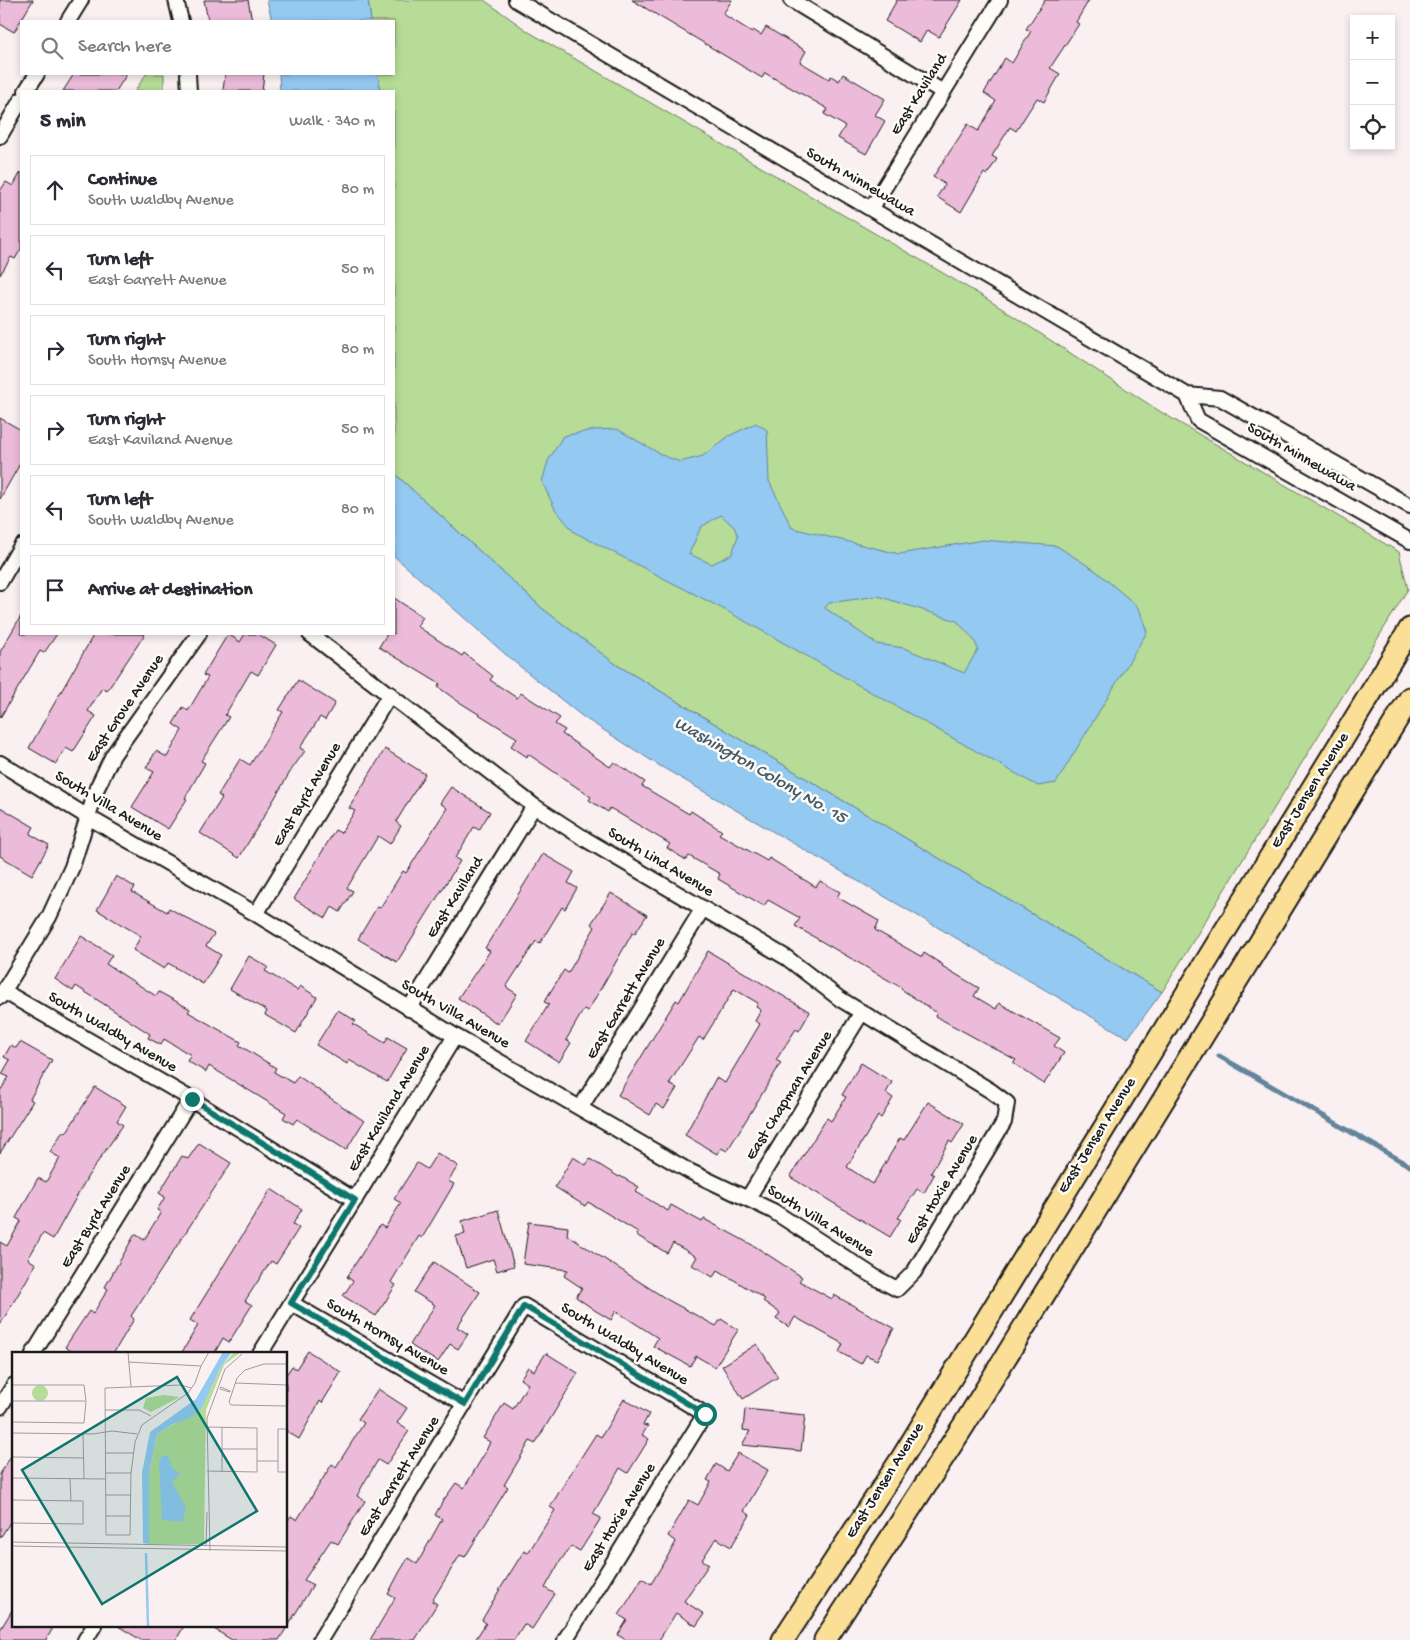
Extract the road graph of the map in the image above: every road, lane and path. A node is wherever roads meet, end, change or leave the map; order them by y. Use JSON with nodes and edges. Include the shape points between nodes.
{"nodes":[{"id":1,"x":82,"y":0,"type":"edge"},
{"id":2,"x":176,"y":0,"type":"edge"},
{"id":3,"x":791,"y":0,"type":"edge"},
{"id":4,"x":1000,"y":0,"type":"edge"},
{"id":5,"x":522,"y":2,"type":"edge"},
{"id":6,"x":69,"y":20,"type":"edge"},
{"id":7,"x":181,"y":20,"type":"edge"},
{"id":8,"x":36,"y":75,"type":"edge"},
{"id":9,"x":188,"y":75,"type":"edge"},
{"id":10,"x":27,"y":90,"type":"edge"},
{"id":11,"x":189,"y":90,"type":"edge"},
{"id":12,"x":943,"y":92,"type":"junction"},
{"id":13,"x":20,"y":102,"type":"edge"},
{"id":14,"x":0,"y":136,"type":"edge"},
{"id":15,"x":871,"y":209,"type":"junction"},
{"id":16,"x":1187,"y":395,"type":"junction"},
{"id":17,"x":1410,"y":506,"type":"edge"},
{"id":18,"x":1410,"y":541,"type":"edge"},
{"id":19,"x":20,"y":548,"type":"edge"},
{"id":20,"x":0,"y":582,"type":"edge"},
{"id":21,"x":1410,"y":629,"type":"edge"},
{"id":22,"x":197,"y":635,"type":"edge"},
{"id":23,"x":311,"y":635,"type":"edge"},
{"id":24,"x":390,"y":694,"type":"junction"},
{"id":25,"x":1410,"y":698,"type":"edge"},
{"id":26,"x":0,"y":763,"type":"edge"},
{"id":27,"x":534,"y":806,"type":"junction"},
{"id":28,"x":88,"y":817,"type":"junction"},
{"id":29,"x":702,"y":908,"type":"junction"},
{"id":30,"x":256,"y":914,"type":"junction"},
{"id":31,"x":2,"y":994,"type":"edge"},
{"id":32,"x":409,"y":1009,"type":"junction"},
{"id":33,"x":862,"y":1012,"type":"junction"},
{"id":34,"x":456,"y":1036,"type":"junction"},
{"id":35,"x":192,"y":1099,"type":"junction"},
{"id":36,"x":1007,"y":1103,"type":"joint"},
{"id":37,"x":581,"y":1107,"type":"junction"},
{"id":38,"x":748,"y":1198,"type":"junction"},
{"id":39,"x":355,"y":1200,"type":"junction"},
{"id":40,"x":897,"y":1289,"type":"joint"},
{"id":41,"x":291,"y":1303,"type":"junction"},
{"id":42,"x":524,"y":1306,"type":"joint"},
{"id":43,"x":34,"y":1352,"type":"edge"},
{"id":44,"x":261,"y":1352,"type":"edge"},
{"id":45,"x":12,"y":1388,"type":"edge"},
{"id":46,"x":465,"y":1404,"type":"junction"},
{"id":47,"x":0,"y":1407,"type":"edge"},
{"id":48,"x":705,"y":1414,"type":"joint"},
{"id":49,"x":93,"y":1628,"type":"edge"},
{"id":50,"x":85,"y":1640,"type":"edge"},
{"id":51,"x":320,"y":1640,"type":"edge"},
{"id":52,"x":565,"y":1640,"type":"edge"},
{"id":53,"x":783,"y":1640,"type":"edge"},
{"id":54,"x":825,"y":1640,"type":"edge"}],
"edges":[{"from":1,"to":6,"type":"street"},
{"from":2,"to":7,"type":"street"},
{"from":3,"to":12,"type":"street"},
{"from":4,"to":12,"type":"street","name":"East Kaviland"},
{"from":5,"to":15,"type":"street","name":"South Minnewawa"},
{"from":8,"to":10,"type":"street"},
{"from":9,"to":11,"type":"street"},
{"from":12,"to":15,"type":"street","name":"East Kaviland"},
{"from":13,"to":14,"type":"street"},
{"from":15,"to":16,"type":"street","name":"South Minnewawa"},
{"from":16,"to":17,"type":"street","name":"South Minnewawa","via":[[1220,398]]},
{"from":16,"to":18,"type":"street","name":"South Minnewawa","via":[[1198,420]]},
{"from":19,"to":20,"type":"street"},
{"from":21,"to":53,"type":"main road","name":"East Jensen Avenue","via":[[902,1458]]},
{"from":22,"to":28,"type":"street","name":"East Grove Avenue","via":[[113,755]]},
{"from":23,"to":24,"type":"street","name":"South Lind Avenue"},
{"from":24,"to":27,"type":"street","name":"South Lind Avenue"},
{"from":24,"to":30,"type":"street","name":"East Byrd Avenue"},
{"from":25,"to":54,"type":"main road","via":[[964,1425]]},
{"from":26,"to":28,"type":"street","name":"South Villa Avenue"},
{"from":27,"to":29,"type":"street","name":"South Lind Avenue"},
{"from":27,"to":32,"type":"street","name":"East Kaviland"},
{"from":28,"to":30,"type":"street","name":"South Villa Avenue"},
{"from":28,"to":31,"type":"street","name":"East Grove Avenue","via":[[72,867],[49,917]]},
{"from":29,"to":33,"type":"street","name":"South Lind Avenue","via":[[788,958]]},
{"from":29,"to":37,"type":"street","name":"East Garrett Avenue"},
{"from":30,"to":32,"type":"street","name":"South Villa Avenue"},
{"from":31,"to":35,"type":"street","name":"South Waldby Avenue"},
{"from":32,"to":34,"type":"street","name":"South Villa Avenue"},
{"from":33,"to":36,"type":"street","name":"South Lind Avenue"},
{"from":33,"to":38,"type":"street","name":"East Chapman Avenue"},
{"from":34,"to":37,"type":"street","name":"South Villa Avenue"},
{"from":34,"to":39,"type":"street","name":"East Kaviland Avenue"},
{"from":35,"to":39,"type":"street","name":"South Waldby Avenue"},
{"from":35,"to":43,"type":"street","name":"East Byrd Avenue"},
{"from":36,"to":40,"type":"street","name":"East Hoxie Avenue","via":[[1004,1122],[914,1272]]},
{"from":37,"to":38,"type":"street","name":"South Villa Avenue","via":[[689,1171]]},
{"from":38,"to":40,"type":"street","name":"South Villa Avenue"},
{"from":39,"to":41,"type":"street","name":"East Kaviland Avenue"},
{"from":41,"to":44,"type":"street","name":"East Kaviland Avenue"},
{"from":41,"to":46,"type":"street","name":"South Hornsy Avenue"},
{"from":42,"to":46,"type":"street","name":"East Garrett Avenue"},
{"from":42,"to":48,"type":"street","name":"South Waldby Avenue"},
{"from":45,"to":47,"type":"street"},
{"from":46,"to":51,"type":"street","name":"East Garrett Avenue"},
{"from":48,"to":52,"type":"street","name":"East Hoxie Avenue"},
{"from":49,"to":50,"type":"street"}]}
